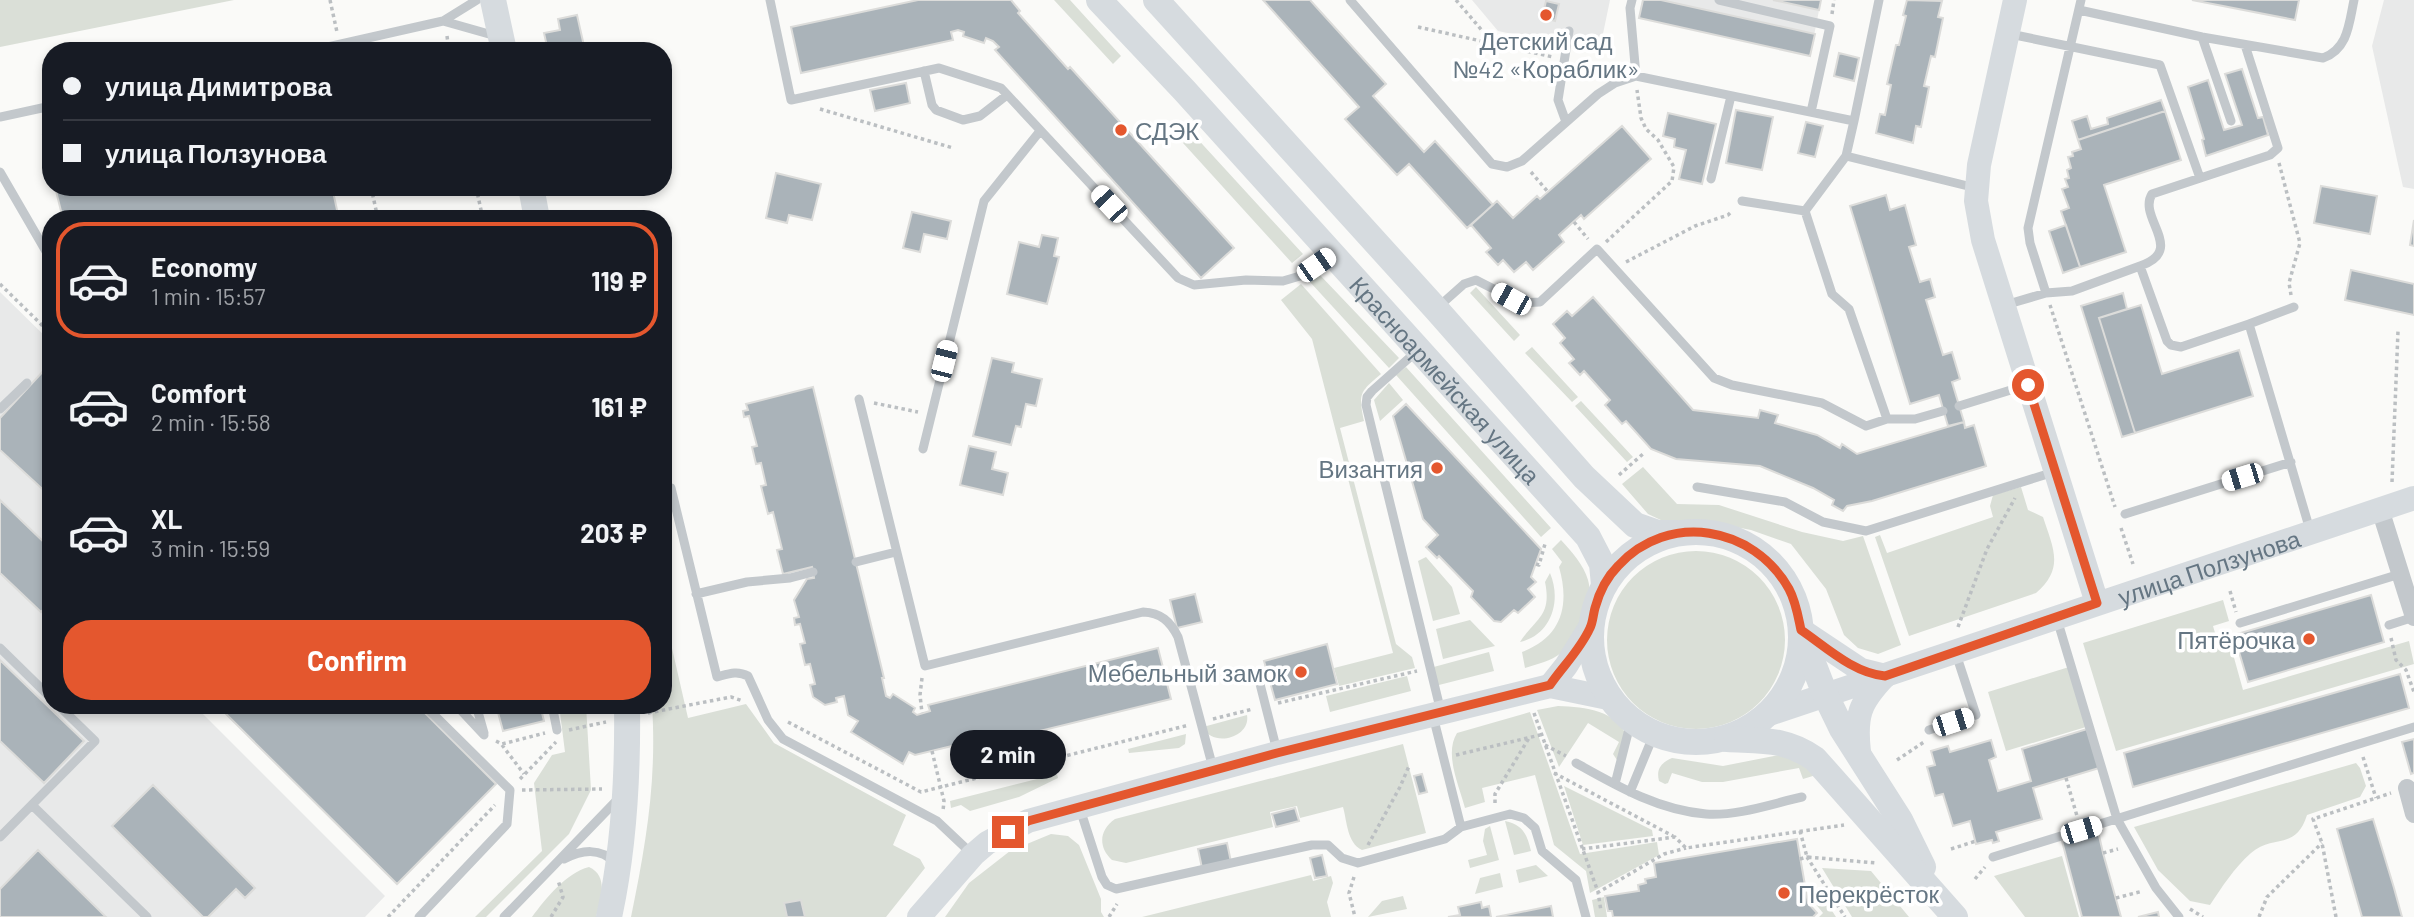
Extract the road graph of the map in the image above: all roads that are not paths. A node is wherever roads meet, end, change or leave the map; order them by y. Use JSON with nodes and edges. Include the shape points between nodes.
{"nodes":[{"id":1,"x":477,"y":0,"type":"edge"},
{"id":2,"x":493,"y":0,"type":"edge"},
{"id":3,"x":770,"y":0,"type":"edge"},
{"id":4,"x":1099,"y":0,"type":"edge"},
{"id":5,"x":1156,"y":0,"type":"edge"},
{"id":6,"x":1350,"y":0,"type":"edge"},
{"id":7,"x":1632,"y":0,"type":"edge"},
{"id":8,"x":1719,"y":0,"type":"edge"},
{"id":9,"x":1880,"y":0,"type":"edge"},
{"id":10,"x":2015,"y":0,"type":"edge"},
{"id":11,"x":2081,"y":0,"type":"edge"},
{"id":12,"x":2354,"y":0,"type":"edge"},
{"id":13,"x":2079,"y":10,"type":"junction"},
{"id":14,"x":443,"y":21,"type":"junction"},
{"id":15,"x":1569,"y":32,"type":"dead end"},
{"id":16,"x":2008,"y":34,"type":"junction"},
{"id":17,"x":2202,"y":37,"type":"junction"},
{"id":18,"x":349,"y":42,"type":"edge"},
{"id":19,"x":497,"y":42,"type":"edge"},
{"id":20,"x":502,"y":42,"type":"edge"},
{"id":21,"x":2245,"y":45,"type":"junction"},
{"id":22,"x":2071,"y":46,"type":"junction"},
{"id":23,"x":924,"y":71,"type":"junction"},
{"id":24,"x":1636,"y":76,"type":"junction"},
{"id":25,"x":1007,"y":94,"type":"junction"},
{"id":26,"x":1731,"y":96,"type":"junction"},
{"id":27,"x":42,"y":108,"type":"edge"},
{"id":28,"x":1811,"y":112,"type":"junction"},
{"id":29,"x":0,"y":117,"type":"edge"},
{"id":30,"x":1854,"y":121,"type":"junction"},
{"id":31,"x":2231,"y":121,"type":"dead end"},
{"id":32,"x":1566,"y":122,"type":"junction"},
{"id":33,"x":1040,"y":131,"type":"junction"},
{"id":34,"x":1846,"y":156,"type":"junction"},
{"id":35,"x":0,"y":172,"type":"edge"},
{"id":36,"x":2200,"y":178,"type":"junction"},
{"id":37,"x":1711,"y":179,"type":"dead end"},
{"id":38,"x":1976,"y":188,"type":"junction"},
{"id":39,"x":1742,"y":201,"type":"road end"},
{"id":40,"x":1805,"y":211,"type":"junction"},
{"id":41,"x":42,"y":244,"type":"edge"},
{"id":42,"x":1332,"y":254,"type":"junction"},
{"id":43,"x":2140,"y":266,"type":"junction"},
{"id":44,"x":2046,"y":293,"type":"junction"},
{"id":45,"x":2003,"y":306,"type":"junction"},
{"id":46,"x":2294,"y":307,"type":"road end"},
{"id":47,"x":1436,"y":309,"type":"junction"},
{"id":48,"x":2249,"y":324,"type":"junction"},
{"id":49,"x":1418,"y":350,"type":"junction"},
{"id":50,"x":26,"y":383,"type":"dead end"},
{"id":51,"x":2028,"y":385,"type":"junction"},
{"id":52,"x":859,"y":399,"type":"road end"},
{"id":53,"x":1959,"y":406,"type":"dead end"},
{"id":54,"x":0,"y":409,"type":"edge"},
{"id":55,"x":1944,"y":411,"type":"dead end"},
{"id":56,"x":1888,"y":419,"type":"junction"},
{"id":57,"x":923,"y":449,"type":"dead end"},
{"id":58,"x":2291,"y":462,"type":"junction"},
{"id":59,"x":2056,"y":471,"type":"junction"},
{"id":60,"x":1697,"y":487,"type":"dead end"},
{"id":61,"x":672,"y":492,"type":"edge"},
{"id":62,"x":2414,"y":498,"type":"edge"},
{"id":63,"x":2380,"y":509,"type":"junction"},
{"id":64,"x":2125,"y":514,"type":"dead end"},
{"id":65,"x":2311,"y":532,"type":"junction"},
{"id":66,"x":1675,"y":533,"type":"junction"},
{"id":67,"x":896,"y":552,"type":"junction"},
{"id":68,"x":856,"y":562,"type":"dead end"},
{"id":69,"x":813,"y":572,"type":"dead end"},
{"id":70,"x":2400,"y":574,"type":"junction"},
{"id":71,"x":1604,"y":585,"type":"junction"},
{"id":72,"x":696,"y":594,"type":"junction"},
{"id":73,"x":2097,"y":603,"type":"junction"},
{"id":74,"x":2056,"y":617,"type":"junction"},
{"id":75,"x":2414,"y":617,"type":"edge"},
{"id":76,"x":2240,"y":623,"type":"dead end"},
{"id":77,"x":2389,"y":625,"type":"road end"},
{"id":78,"x":1590,"y":627,"type":"junction"},
{"id":79,"x":1801,"y":630,"type":"junction"},
{"id":80,"x":0,"y":648,"type":"edge"},
{"id":81,"x":1955,"y":652,"type":"junction"},
{"id":82,"x":1885,"y":676,"type":"junction"},
{"id":83,"x":1259,"y":680,"type":"dead end"},
{"id":84,"x":1550,"y":685,"type":"junction"},
{"id":85,"x":42,"y":689,"type":"edge"},
{"id":86,"x":1825,"y":694,"type":"junction"},
{"id":87,"x":1608,"y":698,"type":"junction"},
{"id":88,"x":67,"y":714,"type":"edge"},
{"id":89,"x":433,"y":714,"type":"edge"},
{"id":90,"x":464,"y":714,"type":"edge"},
{"id":91,"x":478,"y":714,"type":"edge"},
{"id":92,"x":555,"y":714,"type":"edge"},
{"id":93,"x":627,"y":714,"type":"edge"},
{"id":94,"x":1437,"y":715,"type":"junction"},
{"id":95,"x":1766,"y":715,"type":"junction"},
{"id":96,"x":1642,"y":727,"type":"junction"},
{"id":97,"x":2414,"y":727,"type":"edge"},
{"id":98,"x":1929,"y":730,"type":"road end"},
{"id":99,"x":561,"y":732,"type":"road end"},
{"id":100,"x":1725,"y":739,"type":"junction"},
{"id":101,"x":1859,"y":752,"type":"junction"},
{"id":102,"x":1277,"y":753,"type":"junction"},
{"id":103,"x":1576,"y":763,"type":"road end"},
{"id":104,"x":1214,"y":769,"type":"junction"},
{"id":105,"x":1615,"y":784,"type":"junction"},
{"id":106,"x":2407,"y":788,"type":"road end"},
{"id":107,"x":614,"y":790,"type":"junction"},
{"id":108,"x":1630,"y":792,"type":"junction"},
{"id":109,"x":1802,"y":797,"type":"dead end"},
{"id":110,"x":32,"y":805,"type":"junction"},
{"id":111,"x":1080,"y":807,"type":"junction"},
{"id":112,"x":2414,"y":814,"type":"edge"},
{"id":113,"x":2117,"y":819,"type":"junction"},
{"id":114,"x":1461,"y":827,"type":"junction"},
{"id":115,"x":0,"y":837,"type":"edge"},
{"id":116,"x":973,"y":855,"type":"junction"},
{"id":117,"x":1993,"y":857,"type":"dead end"},
{"id":118,"x":554,"y":865,"type":"junction"},
{"id":119,"x":618,"y":867,"type":"junction"},
{"id":120,"x":1938,"y":897,"type":"junction"},
{"id":121,"x":517,"y":903,"type":"junction"},
{"id":122,"x":147,"y":917,"type":"edge"},
{"id":123,"x":419,"y":917,"type":"edge"},
{"id":124,"x":504,"y":917,"type":"edge"},
{"id":125,"x":510,"y":917,"type":"edge"},
{"id":126,"x":609,"y":917,"type":"edge"},
{"id":127,"x":919,"y":917,"type":"edge"},
{"id":128,"x":1586,"y":917,"type":"edge"},
{"id":129,"x":1955,"y":917,"type":"edge"},
{"id":130,"x":2179,"y":917,"type":"edge"}],
"edges":[{"from":1,"to":14,"type":"lane"},
{"from":2,"to":20,"type":"main road"},
{"from":3,"to":23,"type":"lane","via":[[791,100]]},
{"from":4,"to":42,"type":"main road","name":"Красноармейская улица"},
{"from":5,"to":47,"type":"main road","name":"Красноармейская улица"},
{"from":6,"to":32,"type":"lane","via":[[1492,164],[1507,167],[1522,161]]},
{"from":7,"to":24,"type":"lane"},
{"from":8,"to":28,"type":"lane","via":[[1830,26]]},
{"from":9,"to":30,"type":"lane"},
{"from":10,"to":16,"type":"main road"},
{"from":11,"to":13,"type":"lane"},
{"from":12,"to":21,"type":"lane","via":[[2346,35],[2334,54],[2323,58]]},
{"from":13,"to":17,"type":"lane"},
{"from":13,"to":22,"type":"lane"},
{"from":14,"to":18,"type":"lane"},
{"from":14,"to":19,"type":"lane"},
{"from":15,"to":32,"type":"lane","via":[[1558,100]]},
{"from":16,"to":22,"type":"lane"},
{"from":16,"to":38,"type":"main road"},
{"from":17,"to":21,"type":"lane"},
{"from":17,"to":31,"type":"lane"},
{"from":21,"to":36,"type":"lane","via":[[2278,142],[2275,152]]},
{"from":22,"to":36,"type":"lane","via":[[2160,65]]},
{"from":22,"to":44,"type":"lane","via":[[2028,228]]},
{"from":23,"to":25,"type":"lane","via":[[939,68]]},
{"from":23,"to":25,"type":"lane","via":[[932,105],[941,114],[963,120],[981,116]]},
{"from":24,"to":26,"type":"lane"},
{"from":24,"to":32,"type":"lane","via":[[1598,93]]},
{"from":25,"to":33,"type":"lane"},
{"from":26,"to":28,"type":"lane"},
{"from":26,"to":37,"type":"lane"},
{"from":27,"to":29,"type":"lane"},
{"from":28,"to":30,"type":"lane"},
{"from":30,"to":34,"type":"lane"},
{"from":33,"to":42,"type":"lane","via":[[1178,278],[1194,285],[1283,281],[1300,276]]},
{"from":33,"to":57,"type":"lane","via":[[984,201]]},
{"from":34,"to":38,"type":"lane"},
{"from":34,"to":40,"type":"lane"},
{"from":35,"to":41,"type":"lane"},
{"from":36,"to":43,"type":"lane","via":[[2152,194],[2149,206],[2160,252]]},
{"from":38,"to":45,"type":"main road","via":[[1981,231]]},
{"from":39,"to":40,"type":"lane"},
{"from":40,"to":56,"type":"lane","via":[[1832,294],[1849,309]]},
{"from":42,"to":49,"type":"main road","name":"Красноармейская улица"},
{"from":43,"to":44,"type":"lane","via":[[2072,291]]},
{"from":43,"to":48,"type":"lane","via":[[2171,345],[2181,347]]},
{"from":44,"to":45,"type":"lane"},
{"from":45,"to":51,"type":"main road"},
{"from":46,"to":48,"type":"lane"},
{"from":47,"to":56,"type":"lane","via":[[1464,284],[1476,280],[1521,303],[1540,302],[1597,249],[1714,378],[1822,403],[1867,426]]},
{"from":47,"to":66,"type":"main road","name":"Красноармейская улица","via":[[1614,507],[1635,524],[1658,533]]},
{"from":48,"to":58,"type":"lane"},
{"from":49,"to":71,"type":"main road","name":"Красноармейская улица","via":[[1588,537],[1602,564]]},
{"from":49,"to":94,"type":"lane","via":[[1367,397],[1366,405]]},
{"from":50,"to":54,"type":"lane"},
{"from":51,"to":53,"type":"lane"},
{"from":51,"to":59,"type":"main road"},
{"from":52,"to":67,"type":"lane"},
{"from":55,"to":56,"type":"lane","via":[[1915,419]]},
{"from":58,"to":64,"type":"lane"},
{"from":58,"to":65,"type":"lane"},
{"from":59,"to":60,"type":"lane","via":[[1866,531],[1823,522],[1785,502]]},
{"from":59,"to":73,"type":"main road"},
{"from":61,"to":72,"type":"lane"},
{"from":62,"to":63,"type":"main road","name":"улица Ползунова"},
{"from":63,"to":65,"type":"main road","name":"улица Ползунова"},
{"from":63,"to":70,"type":"street"},
{"from":65,"to":73,"type":"main road","name":"улица Ползунова"},
{"from":66,"to":71,"type":"main road","via":[[1633,551]]},
{"from":66,"to":79,"type":"main road","via":[[1695,531],[1734,538],[1768,559],[1791,592]]},
{"from":67,"to":68,"type":"lane"},
{"from":67,"to":104,"type":"lane","via":[[925,666],[1143,612],[1164,617],[1178,637]]},
{"from":69,"to":72,"type":"lane"},
{"from":70,"to":75,"type":"street"},
{"from":70,"to":76,"type":"lane"},
{"from":71,"to":78,"type":"main road"},
{"from":72,"to":116,"type":"lane","via":[[717,677],[734,672],[748,676],[768,720],[783,738],[937,821]]},
{"from":73,"to":74,"type":"main road","name":"улица Ползунова"},
{"from":74,"to":81,"type":"main road","name":"улица Ползунова"},
{"from":74,"to":113,"type":"lane"},
{"from":75,"to":77,"type":"lane"},
{"from":78,"to":84,"type":"main road"},
{"from":78,"to":87,"type":"main road","via":[[1596,671]]},
{"from":79,"to":82,"type":"main road","via":[[1861,670]]},
{"from":79,"to":86,"type":"main road"},
{"from":79,"to":95,"type":"main road","via":[[1796,668]]},
{"from":80,"to":85,"type":"lane"},
{"from":81,"to":82,"type":"main road","name":"улица Ползунова"},
{"from":81,"to":98,"type":"lane","via":[[1976,715]]},
{"from":82,"to":86,"type":"main road","name":"улица Ползунова"},
{"from":82,"to":101,"type":"main road","via":[[1862,705],[1856,728]]},
{"from":83,"to":102,"type":"lane"},
{"from":84,"to":87,"type":"main road"},
{"from":84,"to":94,"type":"main road"},
{"from":86,"to":95,"type":"main road","name":"улица Ползунова"},
{"from":86,"to":101,"type":"main road"},
{"from":87,"to":96,"type":"main road"},
{"from":88,"to":110,"type":"lane","via":[[94,741]]},
{"from":89,"to":123,"type":"lane","via":[[510,790],[507,824]]},
{"from":90,"to":91,"type":"lane","via":[[484,735]]},
{"from":92,"to":99,"type":"lane"},
{"from":93,"to":107,"type":"main road"},
{"from":94,"to":102,"type":"main road"},
{"from":94,"to":114,"type":"lane"},
{"from":95,"to":100,"type":"main road"},
{"from":96,"to":100,"type":"main road","via":[[1693,743]]},
{"from":96,"to":105,"type":"lane"},
{"from":96,"to":108,"type":"lane"},
{"from":97,"to":113,"type":"lane"},
{"from":100,"to":120,"type":"main road","via":[[1777,741],[1815,759]]},
{"from":101,"to":120,"type":"main road"},
{"from":102,"to":104,"type":"main road"},
{"from":103,"to":105,"type":"lane"},
{"from":104,"to":111,"type":"main road"},
{"from":105,"to":108,"type":"lane"},
{"from":106,"to":112,"type":"street"},
{"from":107,"to":118,"type":"lane"},
{"from":107,"to":119,"type":"main road"},
{"from":108,"to":109,"type":"lane","via":[[1707,814]]},
{"from":110,"to":115,"type":"lane"},
{"from":110,"to":122,"type":"lane"},
{"from":111,"to":114,"type":"lane","via":[[1102,877],[1116,889],[1311,845],[1328,845],[1342,858],[1358,863],[1446,839]]},
{"from":111,"to":116,"type":"main road","via":[[1028,821]]},
{"from":113,"to":117,"type":"lane"},
{"from":113,"to":130,"type":"lane","via":[[2156,888]]},
{"from":114,"to":128,"type":"lane","via":[[1510,814],[1524,818],[1535,828],[1542,850],[1576,880]]},
{"from":116,"to":127,"type":"main road"},
{"from":118,"to":119,"type":"lane","via":[[578,852],[594,852],[608,856]]},
{"from":118,"to":121,"type":"lane"},
{"from":119,"to":126,"type":"main road"},
{"from":120,"to":129,"type":"main road"},
{"from":121,"to":124,"type":"lane"},
{"from":121,"to":125,"type":"lane"}]}
